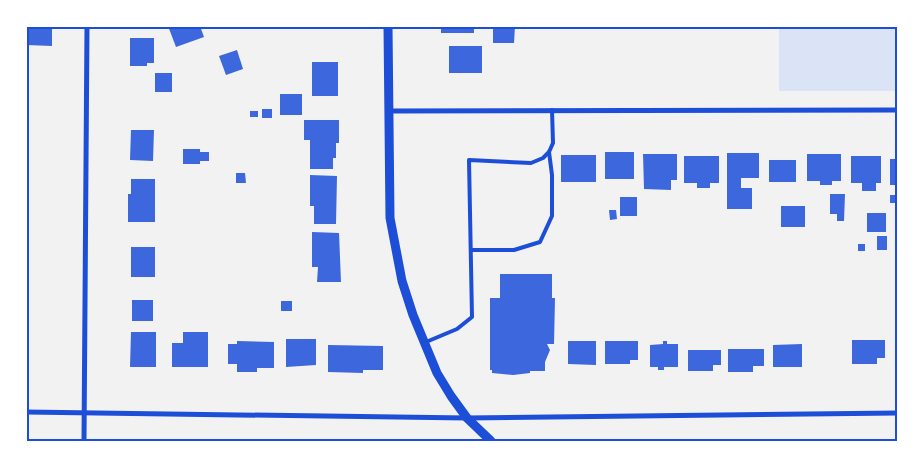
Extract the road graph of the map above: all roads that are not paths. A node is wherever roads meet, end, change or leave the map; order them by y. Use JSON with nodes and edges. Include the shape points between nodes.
{"nodes":[{"id":1,"x":86,"y":26,"type":"edge"},
{"id":2,"x":388,"y":26,"type":"edge"},
{"id":3,"x":552,"y":110,"type":"junction"},
{"id":4,"x":898,"y":110,"type":"edge"},
{"id":5,"x":388,"y":111,"type":"junction"},
{"id":6,"x":549,"y":152,"type":"junction"},
{"id":7,"x":471,"y":250,"type":"junction"},
{"id":8,"x":424,"y":343,"type":"junction"},
{"id":9,"x":26,"y":412,"type":"edge"},
{"id":10,"x":84,"y":413,"type":"junction"},
{"id":11,"x":898,"y":413,"type":"edge"},
{"id":12,"x":467,"y":418,"type":"junction"},
{"id":13,"x":84,"y":441,"type":"edge"},
{"id":14,"x":491,"y":441,"type":"edge"}],
"edges":[{"from":1,"to":10,"type":"street"},
{"from":2,"to":5,"type":"street"},
{"from":3,"to":4,"type":"street"},
{"from":3,"to":5,"type":"street"},
{"from":3,"to":6,"type":"lane","via":[[553,143]]},
{"from":5,"to":8,"type":"street","via":[[393,237],[402,281]]},
{"from":6,"to":7,"type":"lane","via":[[552,216],[540,242],[514,250]]},
{"from":6,"to":7,"type":"lane","via":[[531,163],[469,160]]},
{"from":7,"to":8,"type":"lane","via":[[472,316],[457,329]]},
{"from":8,"to":12,"type":"street","via":[[437,372]]},
{"from":9,"to":10,"type":"street"},
{"from":10,"to":12,"type":"street"},
{"from":10,"to":13,"type":"street"},
{"from":11,"to":12,"type":"street"},
{"from":12,"to":14,"type":"street"}]}
